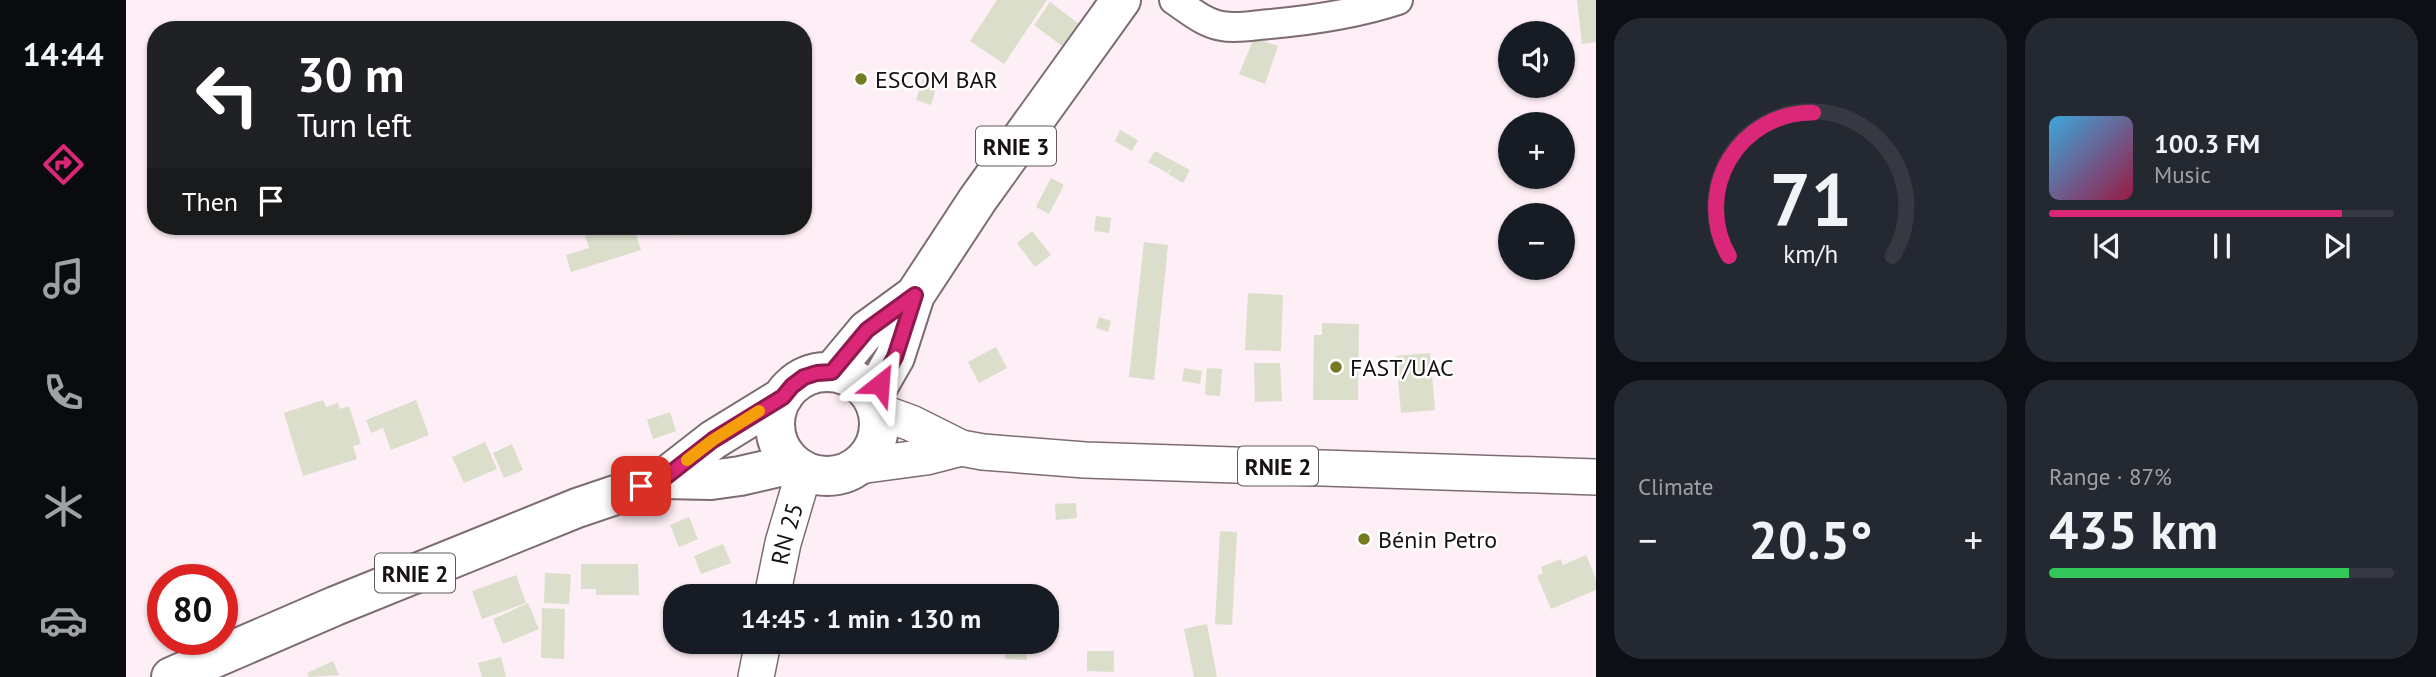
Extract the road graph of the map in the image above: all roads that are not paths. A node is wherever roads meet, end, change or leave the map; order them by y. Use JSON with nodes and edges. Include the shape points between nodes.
{"nodes":[{"id":1,"x":1121,"y":0,"type":"edge"},
{"id":2,"x":1174,"y":0,"type":"edge"},
{"id":3,"x":1398,"y":0,"type":"edge"},
{"id":4,"x":915,"y":295,"type":"junction"},
{"id":5,"x":832,"y":372,"type":"junction"},
{"id":6,"x":783,"y":397,"type":"junction"},
{"id":7,"x":875,"y":404,"type":"junction"},
{"id":8,"x":961,"y":448,"type":"junction"},
{"id":9,"x":859,"y":466,"type":"junction"},
{"id":10,"x":798,"y":468,"type":"junction"},
{"id":11,"x":1596,"y":477,"type":"edge"},
{"id":12,"x":663,"y":479,"type":"junction"},
{"id":13,"x":775,"y":584,"type":"edge"},
{"id":14,"x":761,"y":654,"type":"edge"},
{"id":15,"x":171,"y":677,"type":"edge"},
{"id":16,"x":756,"y":677,"type":"edge"}],
"edges":[{"from":1,"to":4,"type":"highway","number":"RNIE 3"},
{"from":2,"to":3,"type":"street","via":[[1202,19],[1241,27],[1325,19]]},
{"from":4,"to":5,"type":"highway","number":"RNIE 3","via":[[867,330]]},
{"from":4,"to":7,"type":"highway","number":"RNIE 3"},
{"from":5,"to":6,"type":"highway","number":"RNIE 2","via":[[804,377]]},
{"from":5,"to":7,"type":"highway","number":"RNIE 2","via":[[861,384]]},
{"from":6,"to":10,"type":"highway","via":[[777,410],[777,439],[782,452]]},
{"from":6,"to":12,"type":"highway","number":"RNIE 2","via":[[713,440]]},
{"from":7,"to":8,"type":"main road","number":"RNIE 2"},
{"from":7,"to":9,"type":"highway","via":[[879,434],[872,452]]},
{"from":8,"to":9,"type":"main road","number":"RNIE 2"},
{"from":8,"to":11,"type":"main road","number":"RNIE 2","via":[[1085,460]]},
{"from":9,"to":10,"type":"highway","number":"RNIE 2","via":[[842,475],[822,477]]},
{"from":10,"to":12,"type":"highway","number":"RNIE 2","via":[[721,479]]},
{"from":10,"to":13,"type":"main road","name":"RN 25","number":"RN 25"},
{"from":12,"to":15,"type":"highway","number":"RNIE 2","via":[[577,508]]},
{"from":14,"to":16,"type":"main road"}]}
